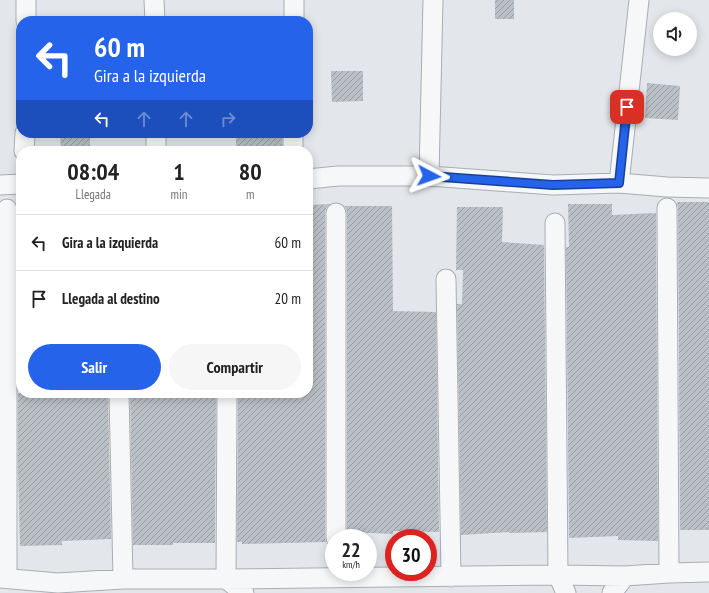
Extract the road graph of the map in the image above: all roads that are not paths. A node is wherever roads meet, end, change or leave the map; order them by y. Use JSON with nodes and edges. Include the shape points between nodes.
{"nodes":[{"id":1,"x":26,"y":0,"type":"edge"},
{"id":2,"x":154,"y":0,"type":"edge"},
{"id":3,"x":294,"y":0,"type":"edge"},
{"id":4,"x":433,"y":0,"type":"edge"},
{"id":5,"x":639,"y":0,"type":"edge"},
{"id":6,"x":26,"y":16,"type":"edge"},
{"id":7,"x":155,"y":16,"type":"edge"},
{"id":8,"x":294,"y":16,"type":"edge"},
{"id":9,"x":429,"y":176,"type":"junction"},
{"id":10,"x":313,"y":178,"type":"edge"},
{"id":11,"x":619,"y":183,"type":"junction"},
{"id":12,"x":16,"y":184,"type":"edge"},
{"id":13,"x":0,"y":185,"type":"edge"},
{"id":14,"x":709,"y":188,"type":"edge"},
{"id":15,"x":667,"y":208,"type":"dead end"},
{"id":16,"x":7,"y":209,"type":"dead end"},
{"id":17,"x":336,"y":213,"type":"dead end"},
{"id":18,"x":555,"y":224,"type":"dead end"},
{"id":19,"x":446,"y":279,"type":"dead end"},
{"id":20,"x":119,"y":398,"type":"edge"},
{"id":21,"x":227,"y":398,"type":"edge"},
{"id":22,"x":336,"y":529,"type":"edge"},
{"id":23,"x":709,"y":572,"type":"edge"},
{"id":24,"x":670,"y":573,"type":"junction"},
{"id":25,"x":325,"y":575,"type":"edge"},
{"id":26,"x":558,"y":575,"type":"junction"},
{"id":27,"x":377,"y":576,"type":"edge"},
{"id":28,"x":625,"y":576,"type":"junction"},
{"id":29,"x":452,"y":577,"type":"junction"},
{"id":30,"x":4,"y":578,"type":"edge"},
{"id":31,"x":123,"y":579,"type":"junction"},
{"id":32,"x":226,"y":579,"type":"junction"},
{"id":33,"x":64,"y":588,"type":"edge"},
{"id":34,"x":244,"y":593,"type":"edge"},
{"id":35,"x":566,"y":593,"type":"edge"},
{"id":36,"x":612,"y":593,"type":"edge"}],
"edges":[{"from":1,"to":6,"type":"street"},
{"from":2,"to":7,"type":"street"},
{"from":3,"to":8,"type":"street"},
{"from":4,"to":9,"type":"street"},
{"from":5,"to":11,"type":"street"},
{"from":9,"to":10,"type":"street"},
{"from":9,"to":11,"type":"street","via":[[553,185]]},
{"from":11,"to":14,"type":"street"},
{"from":12,"to":13,"type":"street"},
{"from":15,"to":24,"type":"street"},
{"from":16,"to":30,"type":"street"},
{"from":17,"to":22,"type":"street"},
{"from":18,"to":26,"type":"street"},
{"from":19,"to":29,"type":"street"},
{"from":20,"to":31,"type":"street"},
{"from":21,"to":32,"type":"street"},
{"from":23,"to":24,"type":"street"},
{"from":24,"to":28,"type":"street"},
{"from":25,"to":32,"type":"street"},
{"from":26,"to":28,"type":"street"},
{"from":26,"to":29,"type":"street"},
{"from":26,"to":35,"type":"street"},
{"from":27,"to":29,"type":"street"},
{"from":28,"to":36,"type":"street"},
{"from":30,"to":33,"type":"street"},
{"from":31,"to":32,"type":"street"},
{"from":31,"to":33,"type":"street"},
{"from":32,"to":34,"type":"street"}]}
